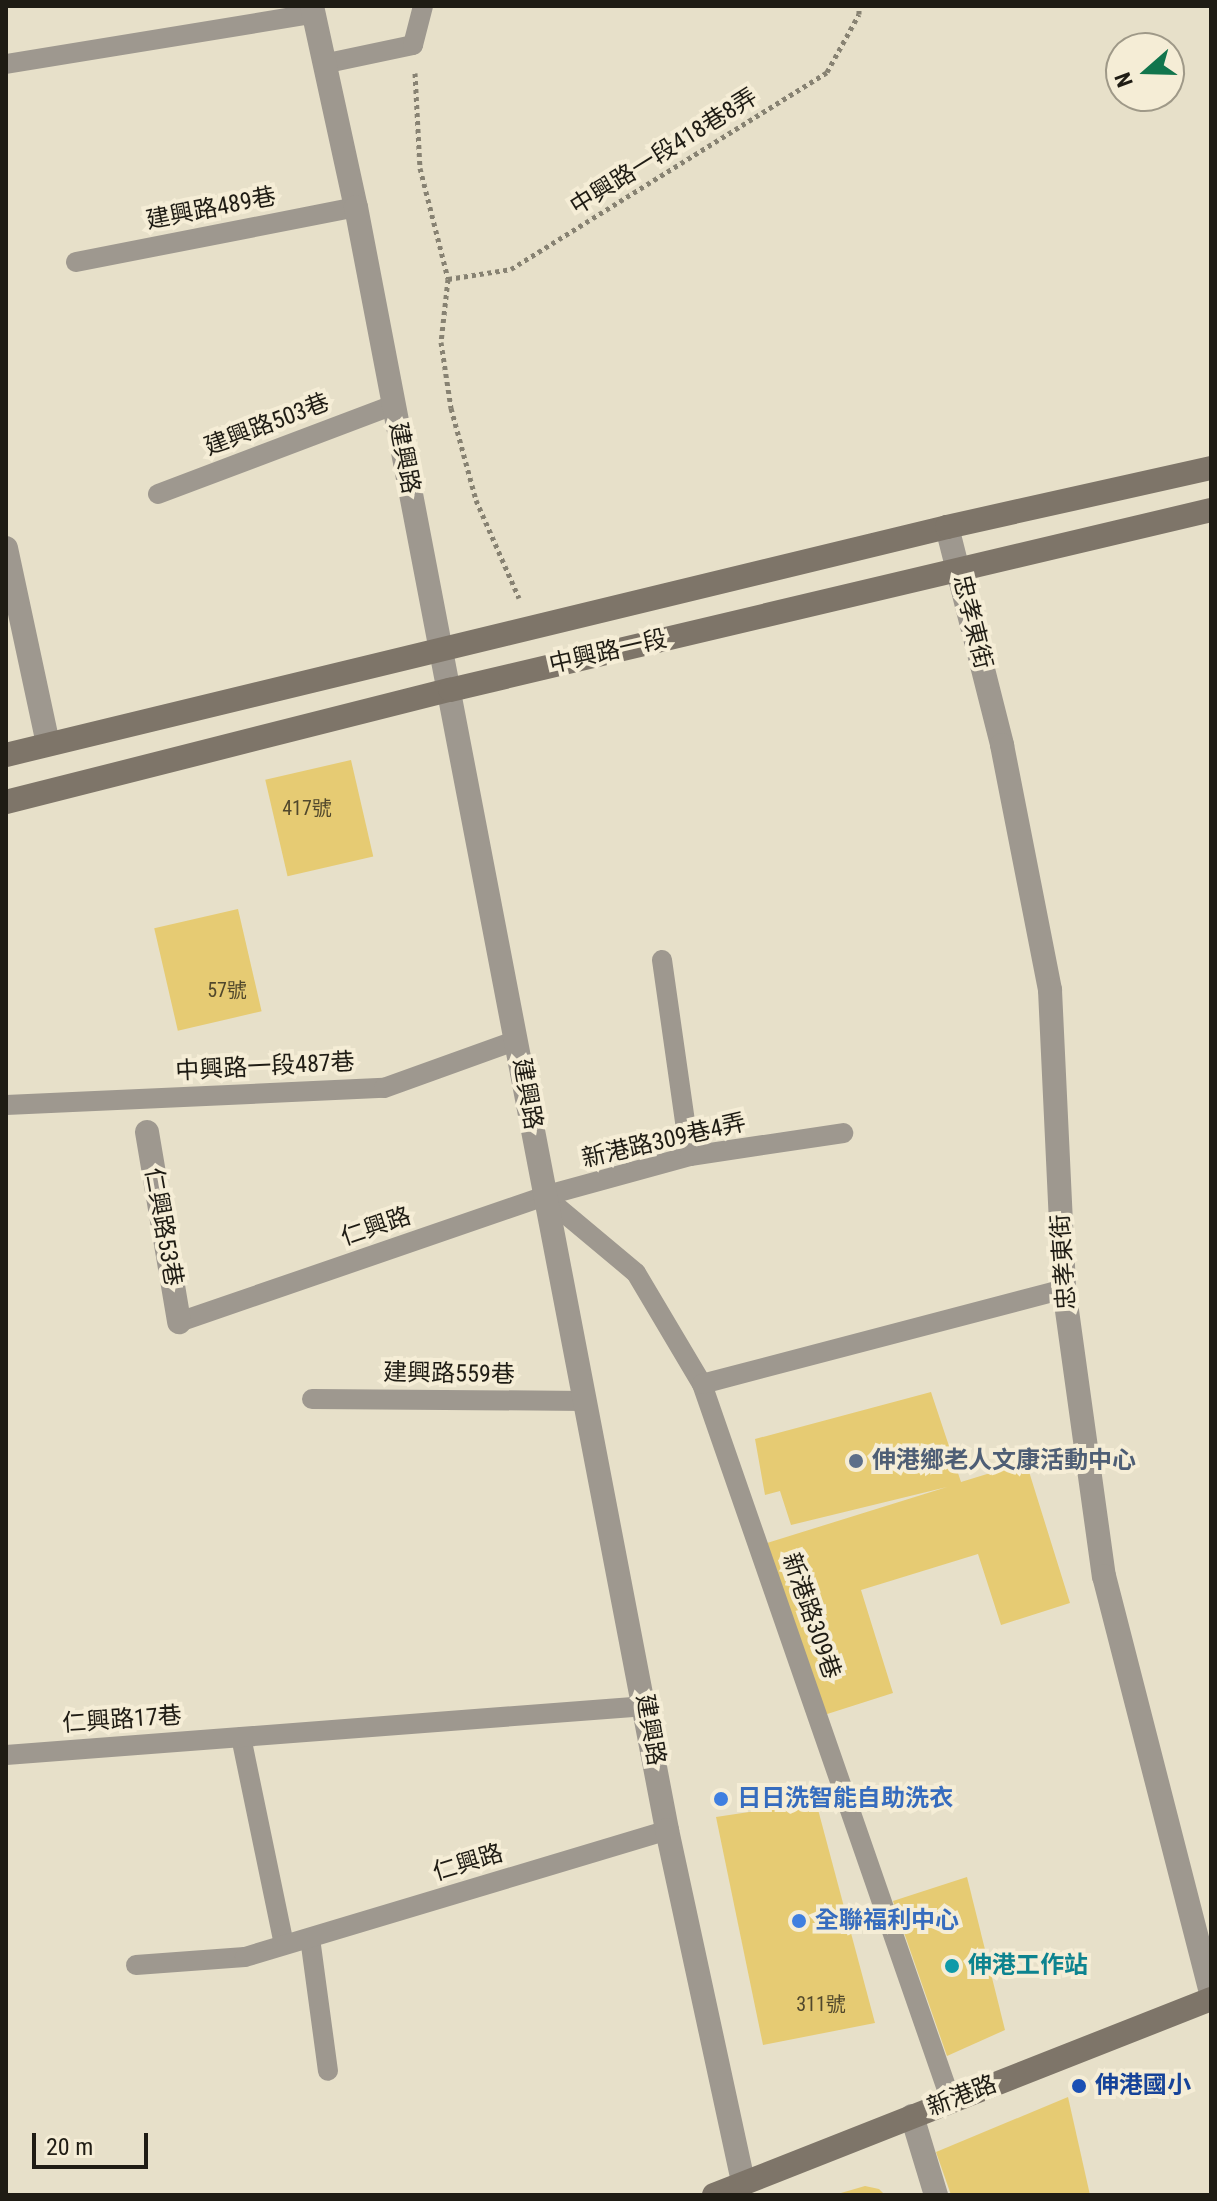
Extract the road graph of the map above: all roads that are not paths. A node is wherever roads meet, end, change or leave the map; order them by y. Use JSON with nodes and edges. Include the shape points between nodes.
{"nodes":[{"id":1,"x":423,"y":6,"type":"edge"},
{"id":2,"x":313,"y":10,"type":"edge"},
{"id":3,"x":6,"y":64,"type":"edge"},
{"id":4,"x":323,"y":64,"type":"junction"},
{"id":5,"x":356,"y":207,"type":"junction"},
{"id":6,"x":76,"y":262,"type":"dead end"},
{"id":7,"x":394,"y":405,"type":"junction"},
{"id":8,"x":1211,"y":468,"type":"edge"},
{"id":9,"x":158,"y":494,"type":"dead end"},
{"id":10,"x":1211,"y":510,"type":"edge"},
{"id":11,"x":947,"y":527,"type":"junction"},
{"id":12,"x":6,"y":548,"type":"edge"},
{"id":13,"x":959,"y":568,"type":"junction"},
{"id":14,"x":441,"y":649,"type":"junction"},
{"id":15,"x":450,"y":690,"type":"junction"},
{"id":16,"x":48,"y":744,"type":"junction"},
{"id":17,"x":6,"y":755,"type":"edge"},
{"id":18,"x":6,"y":802,"type":"edge"},
{"id":19,"x":662,"y":960,"type":"dead end"},
{"id":20,"x":517,"y":1040,"type":"junction"},
{"id":21,"x":6,"y":1105,"type":"edge"},
{"id":22,"x":147,"y":1132,"type":"dead end"},
{"id":23,"x":843,"y":1133,"type":"dead end"},
{"id":24,"x":690,"y":1156,"type":"junction"},
{"id":25,"x":544,"y":1196,"type":"junction"},
{"id":26,"x":1064,"y":1289,"type":"junction"},
{"id":27,"x":179,"y":1322,"type":"joint"},
{"id":28,"x":702,"y":1384,"type":"junction"},
{"id":29,"x":312,"y":1399,"type":"dead end"},
{"id":30,"x":586,"y":1401,"type":"junction"},
{"id":31,"x":646,"y":1706,"type":"junction"},
{"id":32,"x":241,"y":1737,"type":"junction"},
{"id":33,"x":6,"y":1755,"type":"edge"},
{"id":34,"x":667,"y":1830,"type":"junction"},
{"id":35,"x":310,"y":1938,"type":"junction"},
{"id":36,"x":284,"y":1945,"type":"junction"},
{"id":37,"x":136,"y":1965,"type":"dead end"},
{"id":38,"x":1211,"y":1993,"type":"edge"},
{"id":39,"x":1211,"y":1999,"type":"edge"},
{"id":40,"x":328,"y":2071,"type":"dead end"},
{"id":41,"x":951,"y":2101,"type":"junction"},
{"id":42,"x":912,"y":2116,"type":"junction"},
{"id":43,"x":743,"y":2182,"type":"junction"},
{"id":44,"x":714,"y":2195,"type":"edge"},
{"id":45,"x":936,"y":2195,"type":"edge"}],
"edges":[{"from":1,"to":4,"type":"lane","via":[[413,45]]},
{"from":2,"to":3,"type":"lane"},
{"from":2,"to":4,"type":"street","name":"建興路"},
{"from":4,"to":5,"type":"street","name":"建興路"},
{"from":5,"to":6,"type":"lane","name":"建興路489巷"},
{"from":5,"to":7,"type":"street","name":"建興路"},
{"from":7,"to":9,"type":"lane","name":"建興路503巷"},
{"from":7,"to":14,"type":"street","name":"建興路"},
{"from":8,"to":11,"type":"main road","name":"中興路一段"},
{"from":10,"to":13,"type":"main road","name":"中興路一段"},
{"from":11,"to":13,"type":"street","name":"忠孝東街"},
{"from":11,"to":14,"type":"main road","name":"中興路一段"},
{"from":12,"to":16,"type":"street"},
{"from":13,"to":15,"type":"main road","name":"中興路一段"},
{"from":13,"to":26,"type":"street","name":"忠孝東街","via":[[1002,745],[1050,990]]},
{"from":14,"to":15,"type":"street","name":"建興路"},
{"from":14,"to":16,"type":"main road","name":"中興路一段"},
{"from":15,"to":18,"type":"main road","name":"中興路一段"},
{"from":15,"to":20,"type":"street","name":"建興路"},
{"from":16,"to":17,"type":"main road","name":"中興路一段"},
{"from":19,"to":24,"type":"lane"},
{"from":20,"to":21,"type":"lane","name":"中興路一段487巷","via":[[384,1088]]},
{"from":20,"to":25,"type":"street","name":"建興路"},
{"from":22,"to":27,"type":"street","name":"仁興路53巷"},
{"from":23,"to":24,"type":"lane","name":"新港路309巷4弄"},
{"from":24,"to":25,"type":"lane","name":"新港路309巷4弄"},
{"from":25,"to":27,"type":"lane","name":"仁興路"},
{"from":25,"to":28,"type":"lane","name":"新港路309巷","via":[[636,1273]]},
{"from":25,"to":30,"type":"street","name":"建興路"},
{"from":26,"to":28,"type":"lane"},
{"from":26,"to":38,"type":"street","name":"忠孝東街","via":[[1104,1576]]},
{"from":28,"to":41,"type":"lane","name":"新港路309巷"},
{"from":29,"to":30,"type":"lane","name":"建興路559巷"},
{"from":30,"to":31,"type":"street","name":"建興路"},
{"from":31,"to":32,"type":"lane","name":"仁興路17巷"},
{"from":31,"to":34,"type":"street","name":"建興路"},
{"from":32,"to":33,"type":"lane","name":"仁興路17巷"},
{"from":32,"to":36,"type":"lane"},
{"from":34,"to":35,"type":"lane","name":"仁興路"},
{"from":34,"to":43,"type":"street","name":"建興路"},
{"from":35,"to":36,"type":"lane","name":"仁興路"},
{"from":35,"to":40,"type":"lane"},
{"from":36,"to":37,"type":"lane","name":"仁興路","via":[[245,1957]]},
{"from":39,"to":41,"type":"main road","name":"新港路"},
{"from":41,"to":42,"type":"main road","name":"新港路"},
{"from":42,"to":43,"type":"main road","name":"新港路"},
{"from":42,"to":45,"type":"street"},
{"from":43,"to":44,"type":"main road","name":"新港路"}]}
